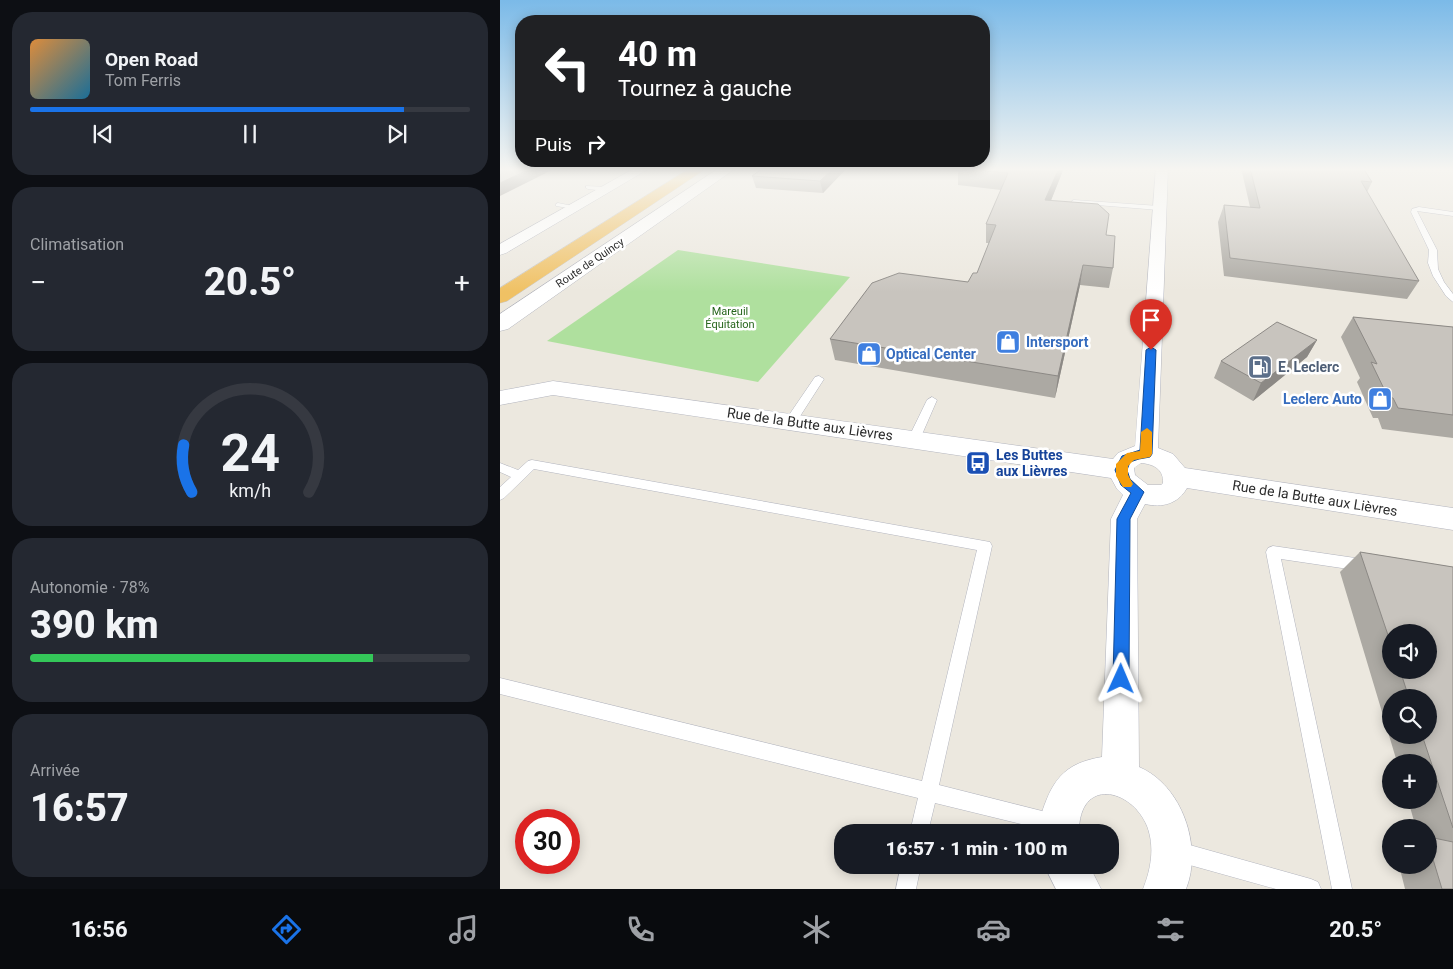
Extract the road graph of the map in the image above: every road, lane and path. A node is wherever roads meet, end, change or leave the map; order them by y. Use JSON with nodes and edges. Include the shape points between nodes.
{"nodes":[{"id":1,"x":570,"y":209,"type":"edge"},
{"id":2,"x":612,"y":209,"type":"edge"},
{"id":3,"x":636,"y":209,"type":"edge"},
{"id":4,"x":668,"y":209,"type":"edge"},
{"id":5,"x":1159,"y":209,"type":"edge"},
{"id":6,"x":1415,"y":209,"type":"edge"},
{"id":7,"x":1427,"y":209,"type":"edge"},
{"id":8,"x":1453,"y":214,"type":"edge"},
{"id":9,"x":500,"y":250,"type":"edge"},
{"id":10,"x":500,"y":278,"type":"edge"},
{"id":11,"x":500,"y":297,"type":"edge"},
{"id":12,"x":1453,"y":299,"type":"edge"},
{"id":13,"x":500,"y":324,"type":"edge"},
{"id":14,"x":819,"y":379,"type":"dead end"},
{"id":15,"x":500,"y":398,"type":"edge"},
{"id":16,"x":932,"y":400,"type":"dead end"},
{"id":17,"x":791,"y":420,"type":"junction"},
{"id":18,"x":914,"y":439,"type":"junction"},
{"id":19,"x":1146,"y":454,"type":"junction"},
{"id":20,"x":500,"y":467,"type":"edge"},
{"id":21,"x":520,"y":476,"type":"junction"},
{"id":22,"x":1177,"y":477,"type":"junction"},
{"id":23,"x":1129,"y":481,"type":"junction"},
{"id":24,"x":500,"y":495,"type":"edge"},
{"id":25,"x":1453,"y":519,"type":"edge"},
{"id":26,"x":1377,"y":568,"type":"edge"},
{"id":27,"x":500,"y":686,"type":"edge"},
{"id":28,"x":1120,"y":777,"type":"junction"},
{"id":29,"x":928,"y":792,"type":"junction"},
{"id":30,"x":921,"y":824,"type":"edge"},
{"id":31,"x":1044,"y":824,"type":"edge"},
{"id":32,"x":1060,"y":824,"type":"edge"},
{"id":33,"x":1172,"y":850,"type":"junction"},
{"id":34,"x":909,"y":874,"type":"edge"},
{"id":35,"x":1071,"y":874,"type":"edge"},
{"id":36,"x":906,"y":889,"type":"edge"},
{"id":37,"x":1080,"y":889,"type":"edge"},
{"id":38,"x":1164,"y":889,"type":"edge"},
{"id":39,"x":1311,"y":889,"type":"edge"},
{"id":40,"x":1342,"y":889,"type":"edge"}],
"edges":[{"from":1,"to":9,"type":"street"},
{"from":2,"to":10,"type":"highway"},
{"from":3,"to":11,"type":"highway"},
{"from":4,"to":13,"type":"street","name":"Route de Quincy"},
{"from":5,"to":19,"type":"street"},
{"from":6,"to":12,"type":"lane","via":[[1434,250],[1433,266]]},
{"from":7,"to":8,"type":"lane"},
{"from":14,"to":17,"type":"lane"},
{"from":15,"to":17,"type":"street","name":"Rue de la Butte aux Lièvres","via":[[553,388]]},
{"from":16,"to":18,"type":"lane"},
{"from":17,"to":18,"type":"street","name":"Rue de la Butte aux Lièvres"},
{"from":18,"to":23,"type":"street","name":"Rue de la Butte aux Lièvres"},
{"from":19,"to":22,"type":"street","via":[[1170,464]]},
{"from":19,"to":23,"type":"street","via":[[1126,460]]},
{"from":20,"to":21,"type":"lane"},
{"from":21,"to":24,"type":"lane"},
{"from":21,"to":29,"type":"lane","via":[[532,464],[985,546]]},
{"from":22,"to":23,"type":"street","via":[[1172,490],[1157,496]]},
{"from":22,"to":25,"type":"street","name":"Rue de la Butte aux Lièvres"},
{"from":23,"to":28,"type":"street","via":[[1124,519]]},
{"from":26,"to":40,"type":"lane","via":[[1273,552]]},
{"from":27,"to":29,"type":"lane"},
{"from":28,"to":32,"type":"street","via":[[1103,775],[1087,779],[1073,788],[1064,804]]},
{"from":28,"to":33,"type":"street","via":[[1142,790],[1160,812]]},
{"from":29,"to":30,"type":"lane"},
{"from":29,"to":31,"type":"lane"},
{"from":33,"to":38,"type":"street","via":[[1172,869]]},
{"from":33,"to":39,"type":"lane"},
{"from":34,"to":36,"type":"lane"},
{"from":35,"to":37,"type":"street"}]}
